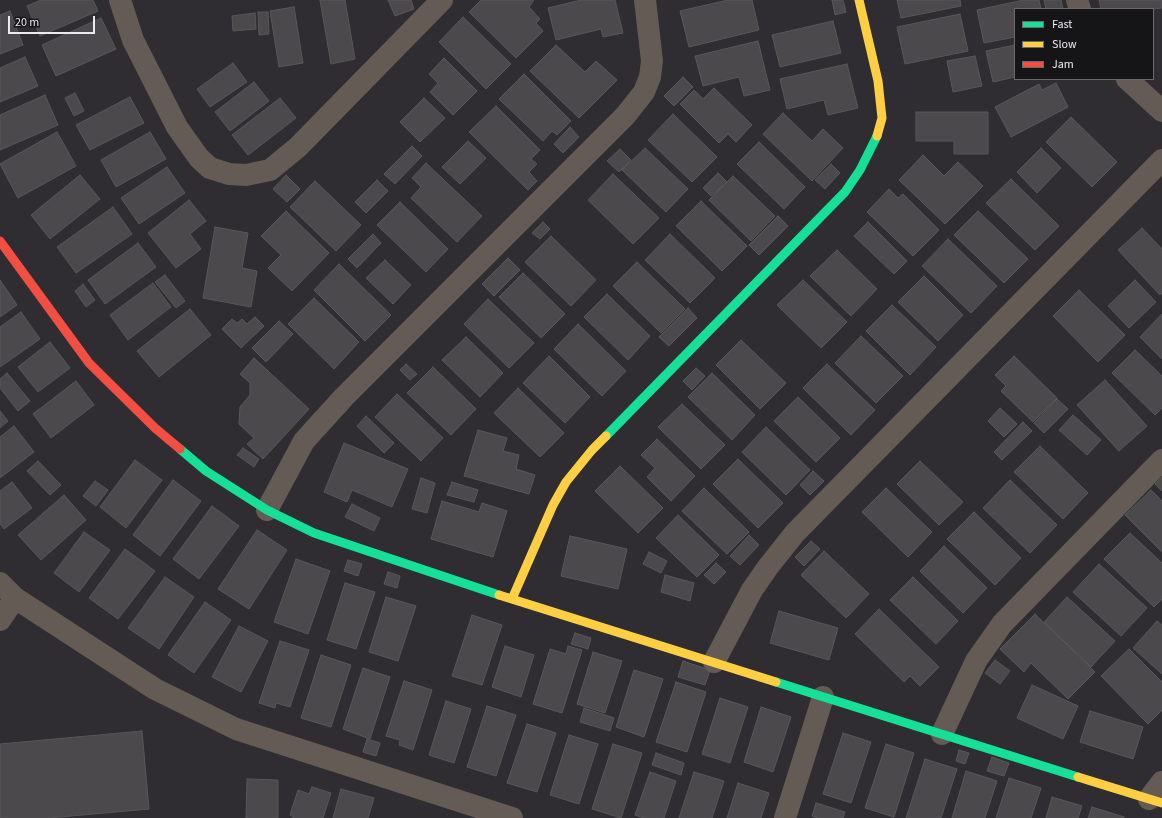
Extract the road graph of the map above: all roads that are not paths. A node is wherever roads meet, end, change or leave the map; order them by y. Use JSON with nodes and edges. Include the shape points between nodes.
{"nodes":[{"id":1,"x":120,"y":0,"type":"edge"},
{"id":2,"x":442,"y":0,"type":"edge"},
{"id":3,"x":645,"y":0,"type":"edge"},
{"id":4,"x":858,"y":0,"type":"edge"},
{"id":5,"x":1128,"y":80,"type":"edge"},
{"id":6,"x":1162,"y":111,"type":"edge"},
{"id":7,"x":1162,"y":160,"type":"edge"},
{"id":8,"x":0,"y":241,"type":"edge"},
{"id":9,"x":1162,"y":460,"type":"edge"},
{"id":10,"x":267,"y":510,"type":"junction"},
{"id":11,"x":0,"y":583,"type":"edge"},
{"id":12,"x":15,"y":598,"type":"junction"},
{"id":13,"x":512,"y":599,"type":"junction"},
{"id":14,"x":0,"y":620,"type":"edge"},
{"id":15,"x":714,"y":662,"type":"junction"},
{"id":16,"x":823,"y":697,"type":"junction"},
{"id":17,"x":942,"y":734,"type":"junction"},
{"id":18,"x":1162,"y":782,"type":"edge"},
{"id":19,"x":1156,"y":801,"type":"edge"},
{"id":20,"x":512,"y":818,"type":"edge"},
{"id":21,"x":785,"y":818,"type":"edge"}],
"edges":[{"from":1,"to":2,"type":"street","via":[[133,40],[177,127],[199,158],[210,168],[229,174],[246,175],[270,170],[298,146]]},
{"from":3,"to":10,"type":"street","via":[[652,61],[650,77],[644,92],[625,116],[339,402],[304,441]]},
{"from":4,"to":13,"type":"street","via":[[878,81],[882,118],[876,139],[860,170],[845,192],[592,450],[566,482],[553,505]]},
{"from":5,"to":6,"type":"street"},
{"from":7,"to":15,"type":"street","via":[[795,533],[752,590]]},
{"from":8,"to":10,"type":"street","via":[[89,363],[154,428],[206,471]]},
{"from":9,"to":17,"type":"street","via":[[1002,624],[976,660]]},
{"from":10,"to":13,"type":"street","via":[[314,533]]},
{"from":11,"to":12,"type":"street"},
{"from":12,"to":14,"type":"street"},
{"from":12,"to":20,"type":"street","via":[[155,689],[236,729]]},
{"from":13,"to":15,"type":"street"},
{"from":15,"to":16,"type":"street"},
{"from":16,"to":17,"type":"street"},
{"from":16,"to":21,"type":"street"},
{"from":17,"to":19,"type":"street"},
{"from":18,"to":19,"type":"street"}]}
